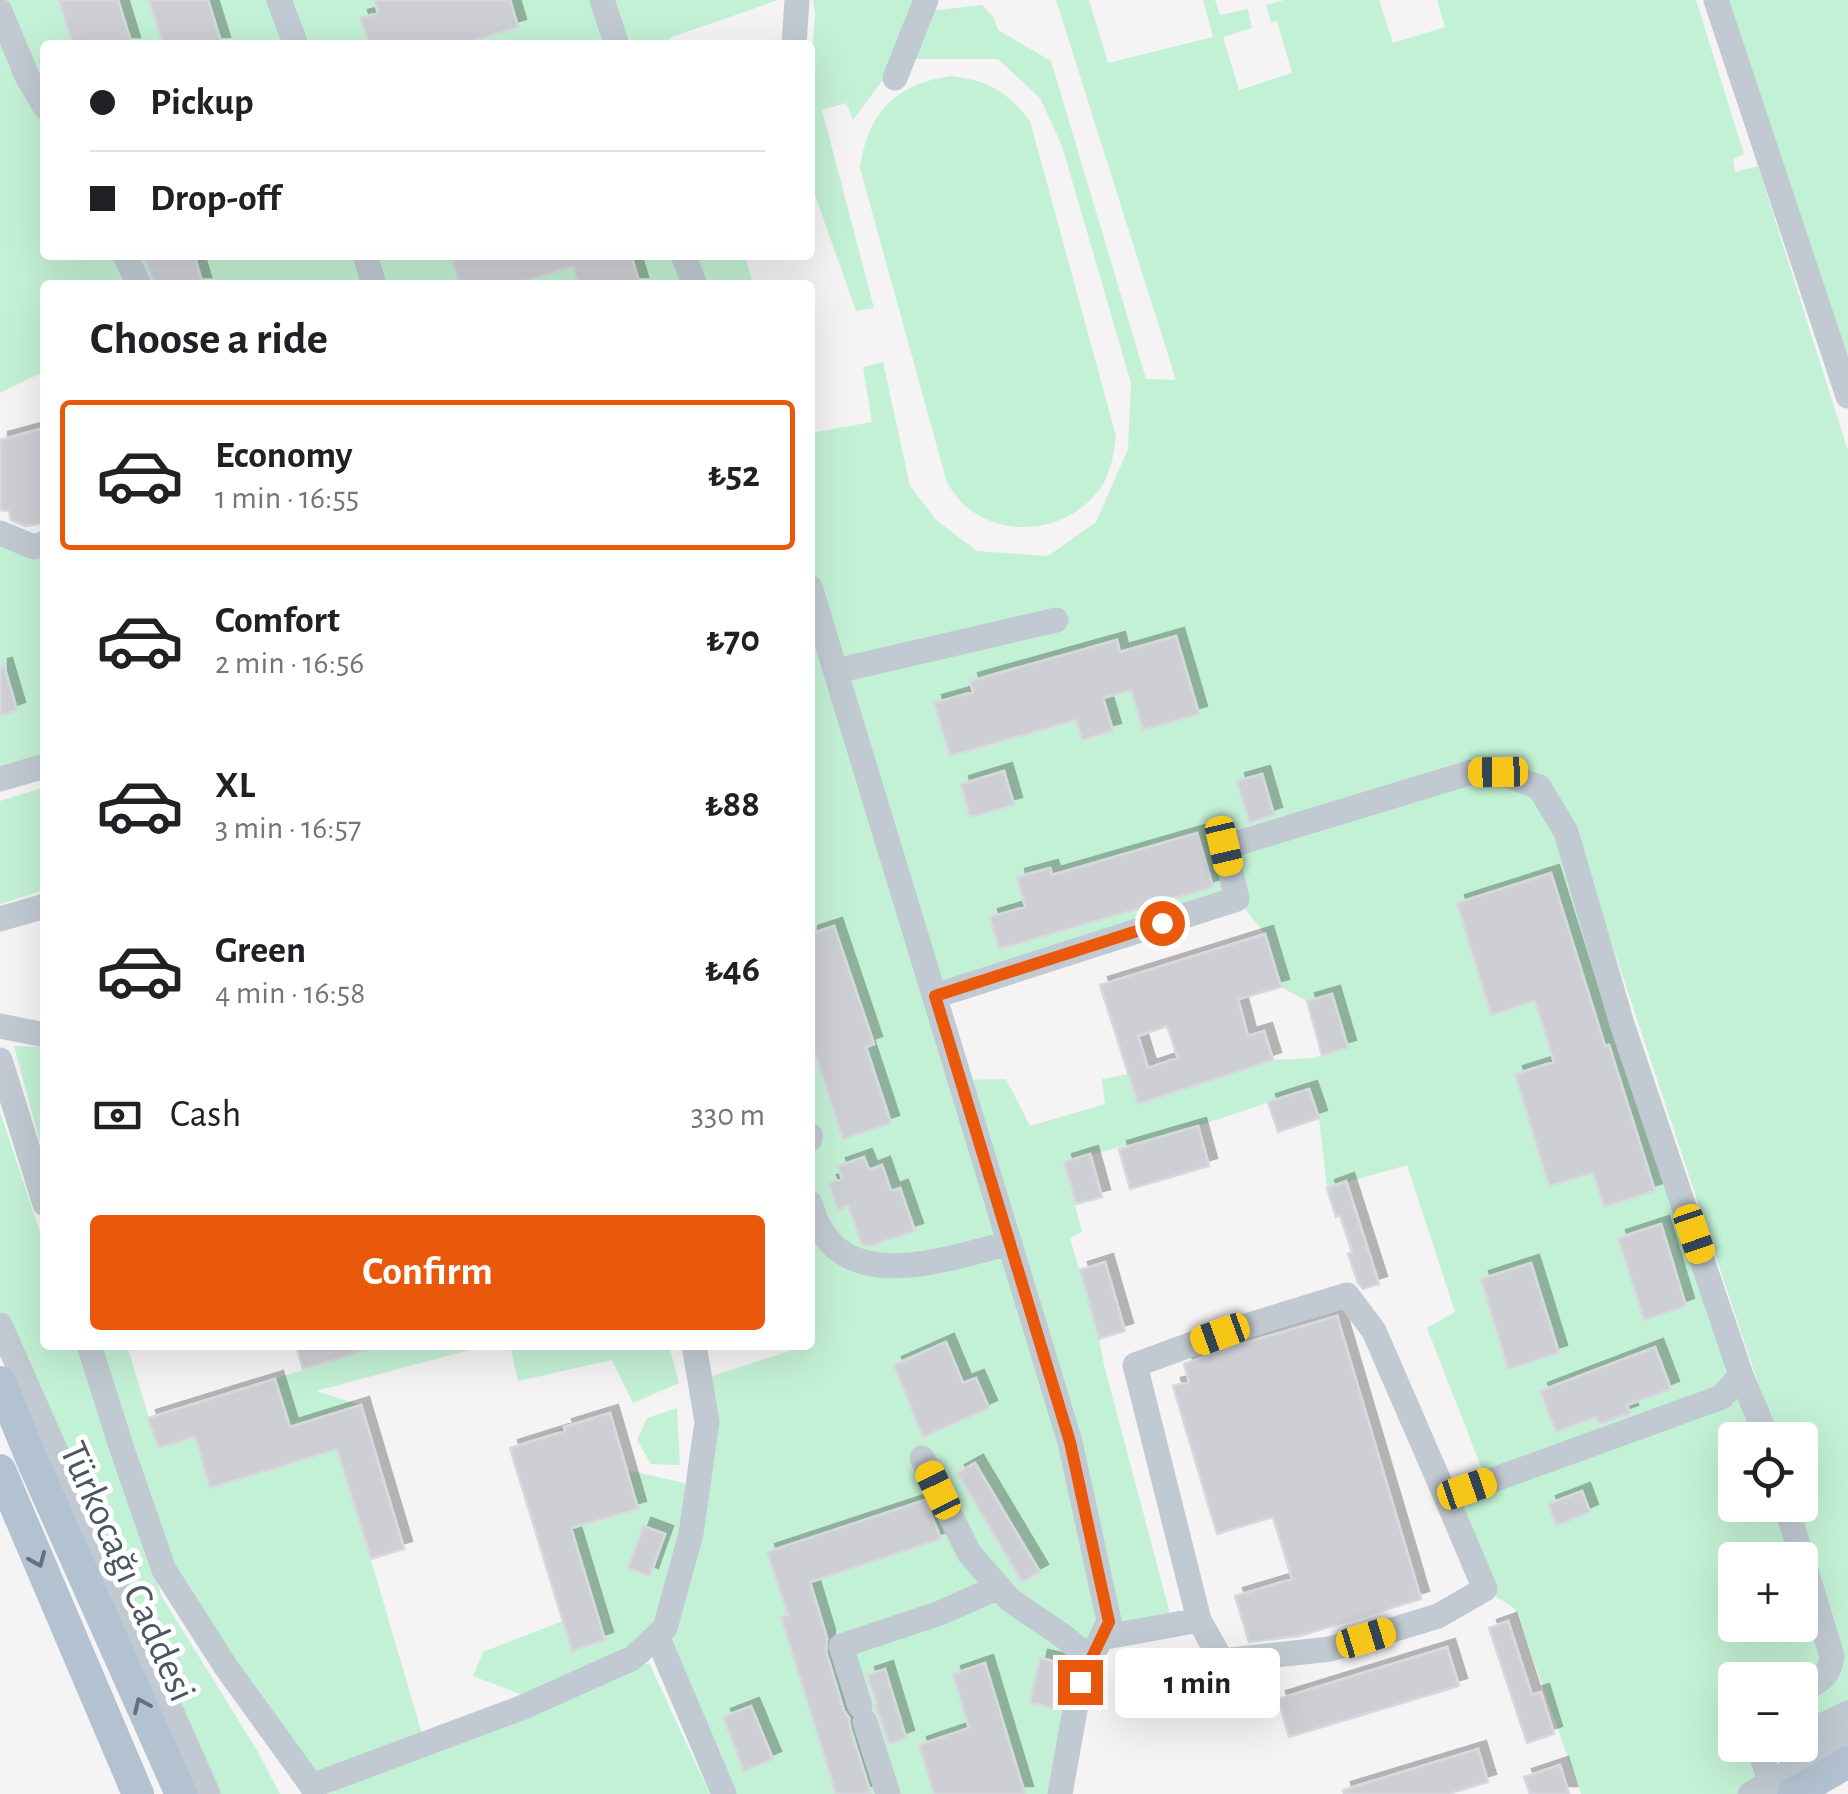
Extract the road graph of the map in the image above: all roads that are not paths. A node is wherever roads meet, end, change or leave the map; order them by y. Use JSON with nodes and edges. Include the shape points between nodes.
{"nodes":[{"id":1,"x":279,"y":0,"type":"edge"},
{"id":2,"x":602,"y":0,"type":"edge"},
{"id":3,"x":797,"y":0,"type":"edge"},
{"id":4,"x":926,"y":0,"type":"edge"},
{"id":5,"x":1716,"y":0,"type":"edge"},
{"id":6,"x":0,"y":10,"type":"edge"},
{"id":7,"x":294,"y":40,"type":"edge"},
{"id":8,"x":614,"y":40,"type":"edge"},
{"id":9,"x":794,"y":40,"type":"edge"},
{"id":10,"x":895,"y":78,"type":"dead end"},
{"id":11,"x":40,"y":97,"type":"edge"},
{"id":12,"x":1848,"y":396,"type":"edge"},
{"id":13,"x":0,"y":533,"type":"edge"},
{"id":14,"x":40,"y":545,"type":"edge"},
{"id":15,"x":815,"y":603,"type":"edge"},
{"id":16,"x":1056,"y":620,"type":"dead end"},
{"id":17,"x":836,"y":671,"type":"junction"},
{"id":18,"x":40,"y":767,"type":"edge"},
{"id":19,"x":0,"y":779,"type":"edge"},
{"id":20,"x":40,"y":907,"type":"edge"},
{"id":21,"x":0,"y":919,"type":"edge"},
{"id":22,"x":935,"y":996,"type":"junction"},
{"id":23,"x":0,"y":1026,"type":"edge"},
{"id":24,"x":40,"y":1034,"type":"edge"},
{"id":25,"x":0,"y":1060,"type":"edge"},
{"id":26,"x":40,"y":1188,"type":"edge"},
{"id":27,"x":815,"y":1220,"type":"edge"},
{"id":28,"x":1010,"y":1243,"type":"junction"},
{"id":29,"x":0,"y":1325,"type":"edge"},
{"id":30,"x":91,"y":1350,"type":"edge"},
{"id":31,"x":695,"y":1350,"type":"edge"},
{"id":32,"x":1741,"y":1374,"type":"junction"},
{"id":33,"x":0,"y":1382,"type":"edge"},
{"id":34,"x":1761,"y":1422,"type":"edge"},
{"id":35,"x":922,"y":1458,"type":"dead end"},
{"id":36,"x":0,"y":1470,"type":"edge"},
{"id":37,"x":1446,"y":1497,"type":"junction"},
{"id":38,"x":1791,"y":1522,"type":"edge"},
{"id":39,"x":999,"y":1586,"type":"junction"},
{"id":40,"x":1200,"y":1620,"type":"junction"},
{"id":41,"x":657,"y":1636,"type":"junction"},
{"id":42,"x":1096,"y":1649,"type":"junction"},
{"id":43,"x":1818,"y":1682,"type":"edge"},
{"id":44,"x":1848,"y":1713,"type":"edge"},
{"id":45,"x":1818,"y":1727,"type":"edge"},
{"id":46,"x":1848,"y":1738,"type":"edge"},
{"id":47,"x":1768,"y":1762,"type":"edge"},
{"id":48,"x":1848,"y":1762,"type":"edge"},
{"id":49,"x":313,"y":1790,"type":"edge"},
{"id":50,"x":1772,"y":1791,"type":"edge"},
{"id":51,"x":138,"y":1794,"type":"edge"},
{"id":52,"x":181,"y":1794,"type":"edge"},
{"id":53,"x":208,"y":1794,"type":"edge"},
{"id":54,"x":724,"y":1794,"type":"edge"},
{"id":55,"x":888,"y":1794,"type":"edge"},
{"id":56,"x":1060,"y":1794,"type":"edge"}],
"edges":[{"from":1,"to":7,"type":"lane"},
{"from":2,"to":8,"type":"lane"},
{"from":3,"to":9,"type":"lane"},
{"from":4,"to":10,"type":"lane"},
{"from":5,"to":12,"type":"lane"},
{"from":6,"to":11,"type":"lane"},
{"from":13,"to":14,"type":"lane"},
{"from":15,"to":17,"type":"lane"},
{"from":16,"to":17,"type":"lane"},
{"from":17,"to":22,"type":"lane"},
{"from":18,"to":19,"type":"lane"},
{"from":20,"to":21,"type":"lane"},
{"from":22,"to":28,"type":"lane"},
{"from":22,"to":32,"type":"lane","via":[[1237,899],[1224,846],[1472,772],[1498,772],[1540,787],[1566,832],[1622,1024]]},
{"from":23,"to":24,"type":"lane"},
{"from":25,"to":26,"type":"lane"},
{"from":27,"to":28,"type":"lane","via":[[834,1249],[870,1266],[917,1266]]},
{"from":28,"to":42,"type":"lane","via":[[1070,1442],[1109,1622]]},
{"from":29,"to":53,"type":"lane"},
{"from":30,"to":49,"type":"lane","via":[[164,1570]]},
{"from":31,"to":41,"type":"lane","via":[[707,1422],[691,1534],[665,1628]]},
{"from":32,"to":34,"type":"lane"},
{"from":32,"to":37,"type":"lane","via":[[1722,1398]]},
{"from":52,"to":33,"type":"main road","name":"Türkocağı Caddesi","one_way":true},
{"from":35,"to":39,"type":"lane","via":[[970,1553]]},
{"from":36,"to":51,"type":"main road","name":"Türkocağı Caddesi","one_way":true},
{"from":37,"to":40,"type":"lane","via":[[1485,1589],[1438,1616],[1330,1649],[1222,1662]]},
{"from":37,"to":40,"type":"lane","via":[[1374,1331],[1347,1295],[1135,1365]]},
{"from":38,"to":43,"type":"lane","via":[[1832,1656]]},
{"from":39,"to":42,"type":"lane","via":[[1063,1636]]},
{"from":39,"to":55,"type":"lane","via":[[841,1646]]},
{"from":40,"to":42,"type":"lane"},
{"from":41,"to":49,"type":"lane","via":[[633,1658],[522,1708]]},
{"from":41,"to":54,"type":"lane"},
{"from":42,"to":56,"type":"lane","via":[[1080,1682]]},
{"from":44,"to":45,"type":"lane"},
{"from":46,"to":50,"type":"lane"},
{"from":47,"to":50,"type":"lane"},
{"from":48,"to":50,"type":"main road"}]}
